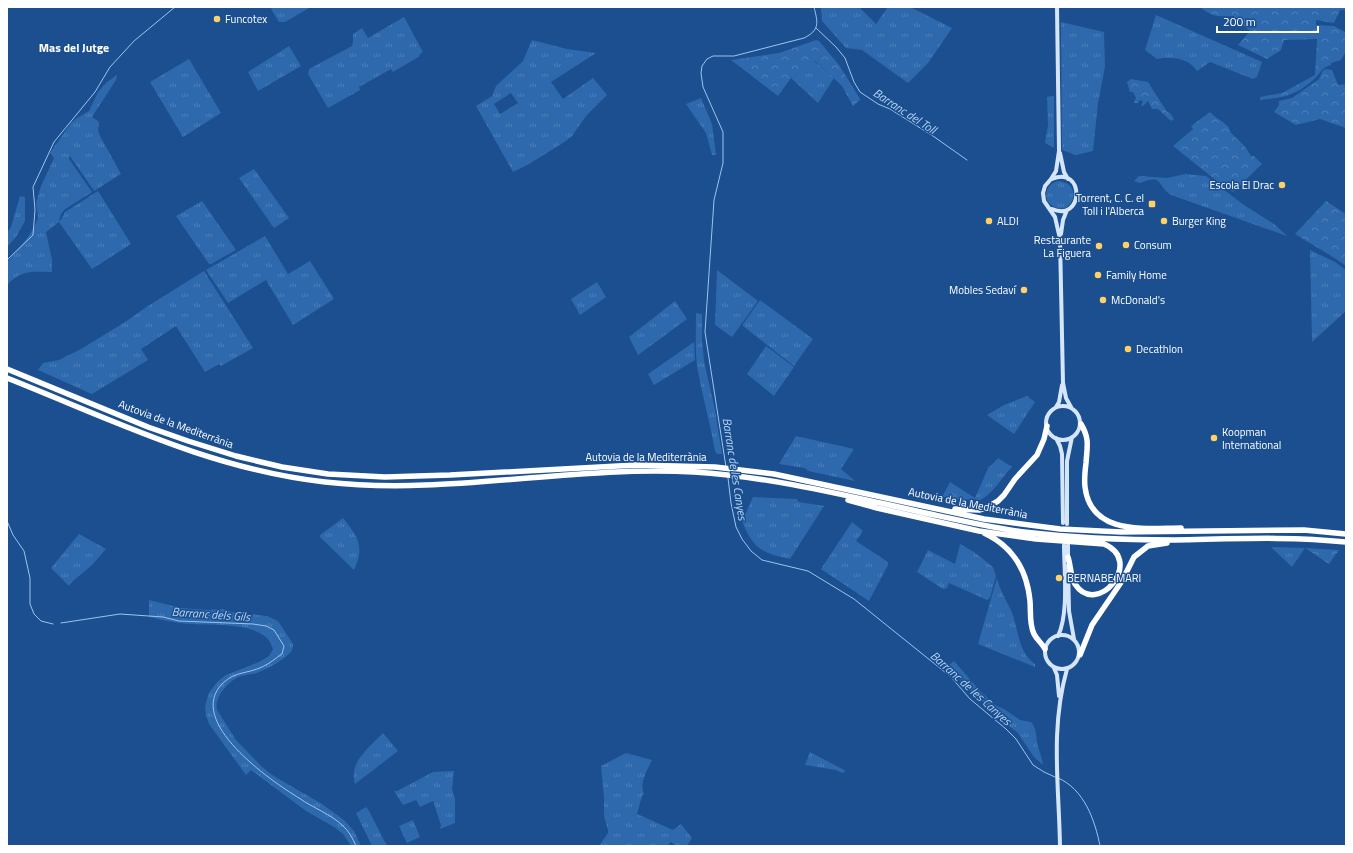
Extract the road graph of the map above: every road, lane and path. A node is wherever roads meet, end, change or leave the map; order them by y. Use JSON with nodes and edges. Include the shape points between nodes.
{"nodes":[{"id":1,"x":1057,"y":7,"type":"edge"},
{"id":2,"x":1059,"y":151,"type":"junction"},
{"id":3,"x":1051,"y":179,"type":"junction"},
{"id":4,"x":1068,"y":179,"type":"junction"},
{"id":5,"x":1050,"y":208,"type":"junction"},
{"id":6,"x":1067,"y":210,"type":"junction"},
{"id":7,"x":1060,"y":239,"type":"junction"},
{"id":8,"x":7,"y":369,"type":"edge"},
{"id":9,"x":7,"y":378,"type":"edge"},
{"id":10,"x":1063,"y":383,"type":"junction"},
{"id":11,"x":1056,"y":407,"type":"junction"},
{"id":12,"x":1071,"y":407,"type":"junction"},
{"id":13,"x":1080,"y":424,"type":"junction"},
{"id":14,"x":1046,"y":426,"type":"junction"},
{"id":15,"x":1072,"y":437,"type":"junction"},
{"id":16,"x":1056,"y":438,"type":"junction"},
{"id":17,"x":837,"y":493,"type":"junction"},
{"id":18,"x":941,"y":510,"type":"junction"},
{"id":19,"x":979,"y":531,"type":"junction"},
{"id":20,"x":1205,"y":532,"type":"junction"},
{"id":21,"x":1346,"y":534,"type":"edge"},
{"id":22,"x":1206,"y":538,"type":"junction"},
{"id":23,"x":1346,"y":542,"type":"edge"},
{"id":24,"x":1068,"y":557,"type":"junction"},
{"id":25,"x":1058,"y":636,"type":"junction"},
{"id":26,"x":1074,"y":640,"type":"junction"},
{"id":27,"x":1045,"y":649,"type":"junction"},
{"id":28,"x":1080,"y":655,"type":"junction"},
{"id":29,"x":1054,"y":668,"type":"junction"},
{"id":30,"x":1067,"y":669,"type":"junction"},
{"id":31,"x":1059,"y":703,"type":"junction"},
{"id":32,"x":1060,"y":846,"type":"edge"}],
"edges":[{"from":1,"to":2,"type":"main road"},
{"from":2,"to":3,"type":"main road","via":[[1056,172]]},
{"from":2,"to":4,"type":"main road"},
{"from":3,"to":4,"type":"main road"},
{"from":3,"to":5,"type":"main road","via":[[1043,194],[1044,201]]},
{"from":4,"to":6,"type":"main road","via":[[1075,187],[1077,196],[1074,204]]},
{"from":5,"to":6,"type":"main road","via":[[1058,212]]},
{"from":5,"to":7,"type":"main road"},
{"from":6,"to":7,"type":"main road"},
{"from":7,"to":10,"type":"main road"},
{"from":8,"to":18,"type":"highway","name":"Autovia de la Mediterrània","via":[[188,441],[282,467],[328,474],[385,477],[636,465],[715,467],[799,479]]},
{"from":9,"to":17,"type":"highway","name":"Autovia de la Mediterrània","via":[[145,435],[236,466],[283,476],[328,482],[385,485],[453,484],[570,475],[679,472],[746,477]]},
{"from":10,"to":11,"type":"main road"},
{"from":10,"to":12,"type":"main road"},
{"from":11,"to":12,"type":"main road"},
{"from":11,"to":14,"type":"main road","via":[[1049,413]]},
{"from":12,"to":13,"type":"main road","via":[[1079,416]]},
{"from":13,"to":15,"type":"main road","via":[[1079,430]]},
{"from":13,"to":20,"type":"highway","via":[[1087,436],[1087,494],[1091,506],[1099,516],[1124,527],[1192,528]]},
{"from":14,"to":16,"type":"main road"},
{"from":14,"to":18,"type":"highway","via":[[1043,443],[1037,455],[998,501],[979,510]]},
{"from":15,"to":16,"type":"main road","via":[[1061,440]]},
{"from":15,"to":16,"type":"main road","via":[[1067,461],[1065,524],[1062,454]]},
{"from":17,"to":19,"type":"highway","via":[[847,499],[877,508]]},
{"from":17,"to":22,"type":"highway","name":"Autovia de la Mediterrània","via":[[1018,531],[1121,539]]},
{"from":18,"to":20,"type":"highway","name":"Autovia de la Mediterrània","via":[[984,519],[1060,529]]},
{"from":19,"to":24,"type":"highway","via":[[1036,539],[1104,544],[1118,556],[1119,574],[1107,590],[1095,595],[1088,594],[1073,579]]},
{"from":19,"to":27,"type":"highway","via":[[998,540],[1023,570],[1028,588],[1033,633]]},
{"from":20,"to":21,"type":"highway","name":"Autovia de la Mediterrània","via":[[1304,530]]},
{"from":22,"to":23,"type":"highway","name":"Autovia de la Mediterrània","via":[[1294,538]]},
{"from":22,"to":28,"type":"highway","via":[[1197,542],[1154,544],[1138,553],[1092,625]]},
{"from":24,"to":25,"type":"main road","via":[[1066,545],[1064,611]]},
{"from":24,"to":26,"type":"main road","via":[[1068,611]]},
{"from":25,"to":26,"type":"main road","via":[[1064,635]]},
{"from":25,"to":27,"type":"main road","via":[[1050,640]]},
{"from":26,"to":28,"type":"main road"},
{"from":27,"to":29,"type":"main road","via":[[1047,660]]},
{"from":28,"to":30,"type":"main road","via":[[1075,664]]},
{"from":29,"to":30,"type":"main road"},
{"from":29,"to":31,"type":"main road"},
{"from":30,"to":31,"type":"main road"},
{"from":31,"to":32,"type":"main road","via":[[1056,773]]}]}
